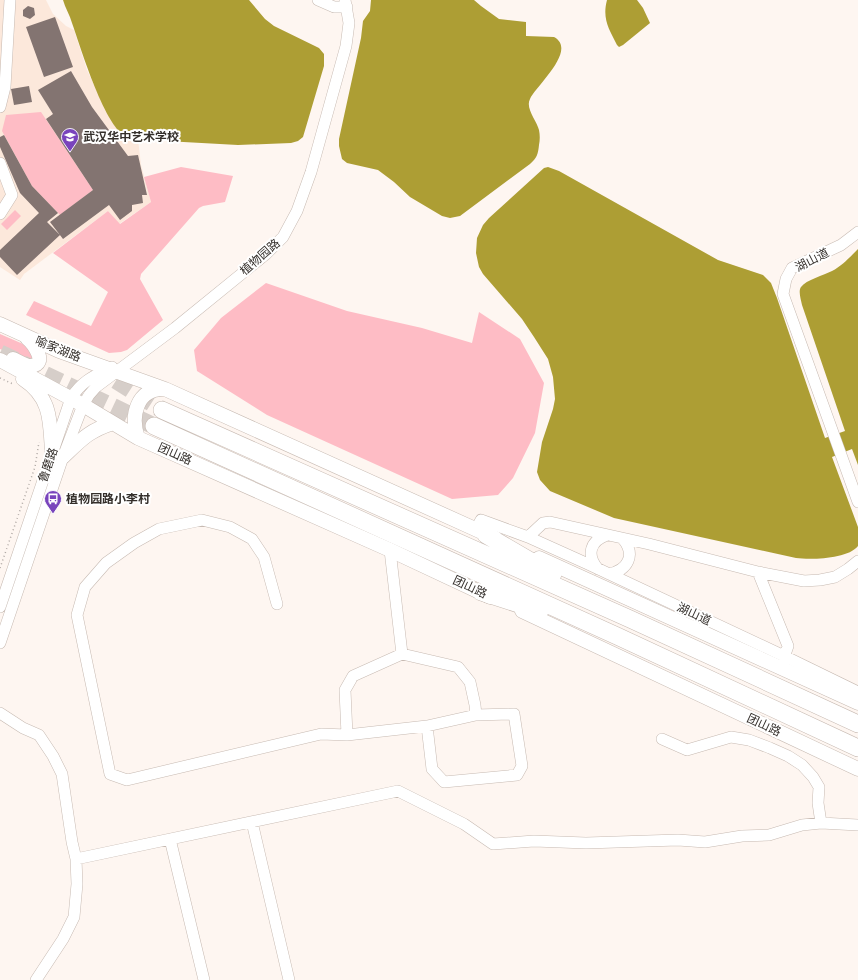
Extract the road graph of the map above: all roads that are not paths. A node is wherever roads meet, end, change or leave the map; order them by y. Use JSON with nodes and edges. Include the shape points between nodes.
{"nodes":[{"id":1,"x":10,"y":0,"type":"edge"},
{"id":2,"x":318,"y":0,"type":"edge"},
{"id":3,"x":346,"y":3,"type":"edge"},
{"id":4,"x":0,"y":107,"type":"edge"},
{"id":5,"x":0,"y":164,"type":"edge"},
{"id":6,"x":0,"y":214,"type":"edge"},
{"id":7,"x":858,"y":232,"type":"edge"},
{"id":8,"x":0,"y":324,"type":"edge"},
{"id":9,"x":23,"y":335,"type":"junction"},
{"id":10,"x":0,"y":353,"type":"edge"},
{"id":11,"x":0,"y":360,"type":"edge"},
{"id":12,"x":0,"y":367,"type":"edge"},
{"id":13,"x":113,"y":370,"type":"junction"},
{"id":14,"x":165,"y":388,"type":"junction"},
{"id":15,"x":77,"y":401,"type":"junction"},
{"id":16,"x":162,"y":410,"type":"tunnel mouth"},
{"id":17,"x":113,"y":423,"type":"junction"},
{"id":18,"x":154,"y":426,"type":"tunnel mouth"},
{"id":19,"x":138,"y":438,"type":"junction"},
{"id":20,"x":57,"y":454,"type":"junction"},
{"id":21,"x":858,"y":502,"type":"edge"},
{"id":22,"x":481,"y":532,"type":"junction"},
{"id":23,"x":607,"y":535,"type":"junction"},
{"id":24,"x":528,"y":537,"type":"junction"},
{"id":25,"x":623,"y":539,"type":"junction"},
{"id":26,"x":390,"y":550,"type":"junction"},
{"id":27,"x":858,"y":561,"type":"edge"},
{"id":28,"x":598,"y":569,"type":"junction"},
{"id":29,"x":758,"y":572,"type":"junction"},
{"id":30,"x":609,"y":574,"type":"junction"},
{"id":31,"x":481,"y":592,"type":"junction"},
{"id":32,"x":277,"y":604,"type":"dead end"},
{"id":33,"x":0,"y":607,"type":"edge"},
{"id":34,"x":630,"y":619,"type":"junction"},
{"id":35,"x":617,"y":636,"type":"junction"},
{"id":36,"x":0,"y":643,"type":"edge"},
{"id":37,"x":402,"y":654,"type":"junction"},
{"id":38,"x":782,"y":662,"type":"junction"},
{"id":39,"x":858,"y":692,"type":"edge"},
{"id":40,"x":858,"y":703,"type":"edge"},
{"id":41,"x":0,"y":713,"type":"edge"},
{"id":42,"x":476,"y":715,"type":"junction"},
{"id":43,"x":858,"y":724,"type":"edge"},
{"id":44,"x":427,"y":726,"type":"junction"},
{"id":45,"x":348,"y":735,"type":"junction"},
{"id":46,"x":662,"y":739,"type":"dead end"},
{"id":47,"x":858,"y":748,"type":"edge"},
{"id":48,"x":858,"y":769,"type":"edge"},
{"id":49,"x":252,"y":822,"type":"junction"},
{"id":50,"x":821,"y":823,"type":"junction"},
{"id":51,"x":858,"y":825,"type":"edge"},
{"id":52,"x":170,"y":839,"type":"junction"},
{"id":53,"x":76,"y":859,"type":"junction"},
{"id":54,"x":36,"y":980,"type":"edge"},
{"id":55,"x":204,"y":980,"type":"edge"},
{"id":56,"x":289,"y":980,"type":"edge"}],
"edges":[{"from":1,"to":4,"type":"street","via":[[5,87]]},
{"from":2,"to":3,"type":"street","via":[[334,7]]},
{"from":3,"to":13,"type":"street","name":"植物园路","via":[[349,31],[346,46],[311,172],[297,211],[283,237],[266,254],[175,328],[137,357]]},
{"from":5,"to":6,"type":"street","via":[[12,195]]},
{"from":7,"to":21,"type":"street","name":"湖山道","via":[[841,245],[792,268],[786,279],[783,294]]},
{"from":8,"to":9,"type":"main road","name":"喻家湖路"},
{"from":9,"to":10,"type":"main road","via":[[38,351],[37,363],[28,365]]},
{"from":9,"to":13,"type":"main road","name":"喻家湖路"},
{"from":11,"to":15,"type":"main road"},
{"from":12,"to":20,"type":"main road","via":[[27,382],[40,394],[47,408]]},
{"from":13,"to":14,"type":"main road"},
{"from":13,"to":15,"type":"street","name":"植物园路","via":[[93,391]]},
{"from":14,"to":19,"type":"main road","via":[[148,392],[138,406],[134,421]]},
{"from":14,"to":22,"type":"main road"},
{"from":15,"to":17,"type":"main road","name":"团山路"},
{"from":15,"to":20,"type":"street","name":"鲁磨路"},
{"from":16,"to":34,"type":"highway"},
{"from":17,"to":19,"type":"main road","name":"团山路"},
{"from":17,"to":20,"type":"main road","via":[[88,433]]},
{"from":18,"to":35,"type":"highway","name":"团山路"},
{"from":19,"to":26,"type":"main road","name":"团山路"},
{"from":20,"to":33,"type":"street","name":"鲁磨路"},
{"from":20,"to":36,"type":"street","name":"鲁磨路"},
{"from":22,"to":24,"type":"street","name":"湖山道","via":[[481,520]]},
{"from":22,"to":34,"type":"highway","via":[[547,571],[625,608]]},
{"from":22,"to":38,"type":"main road"},
{"from":23,"to":24,"type":"street","via":[[548,522],[540,525]]},
{"from":23,"to":25,"type":"street"},
{"from":23,"to":28,"type":"street","via":[[600,538],[592,547],[591,559]]},
{"from":24,"to":28,"type":"street","name":"湖山道"},
{"from":25,"to":29,"type":"street"},
{"from":25,"to":30,"type":"street","via":[[629,549],[628,561],[621,570]]},
{"from":26,"to":31,"type":"main road","name":"团山路"},
{"from":26,"to":37,"type":"street"},
{"from":27,"to":29,"type":"street","via":[[835,577],[813,581],[793,580]]},
{"from":28,"to":30,"type":"street","name":"湖山道"},
{"from":29,"to":38,"type":"street","via":[[788,646]]},
{"from":30,"to":38,"type":"street","name":"湖山道"},
{"from":31,"to":35,"type":"highway"},
{"from":31,"to":48,"type":"main road","name":"团山路"},
{"from":32,"to":45,"type":"street","via":[[264,557],[252,538],[230,527],[202,520],[159,529],[106,563],[85,587],[77,615],[110,774],[127,780],[321,734]]},
{"from":34,"to":43,"type":"highway"},
{"from":35,"to":47,"type":"highway","name":"团山路"},
{"from":37,"to":42,"type":"street","via":[[458,667],[470,682]]},
{"from":37,"to":45,"type":"street","via":[[354,676],[345,690]]},
{"from":38,"to":39,"type":"street","name":"湖山道"},
{"from":38,"to":40,"type":"main road"},
{"from":41,"to":53,"type":"street","via":[[39,735],[54,756],[62,774]]},
{"from":42,"to":44,"type":"street"},
{"from":42,"to":44,"type":"street","via":[[514,714],[522,766],[517,775],[444,782],[432,769]]},
{"from":44,"to":45,"type":"street"},
{"from":46,"to":50,"type":"street","via":[[687,750],[731,737],[749,740],[788,756],[802,765],[816,782]]},
{"from":49,"to":50,"type":"street","via":[[398,791],[464,824],[493,844],[534,841],[705,842],[769,835],[802,825]]},
{"from":49,"to":52,"type":"street"},
{"from":49,"to":56,"type":"street"},
{"from":50,"to":51,"type":"street"},
{"from":52,"to":53,"type":"street"},
{"from":52,"to":55,"type":"street"},
{"from":53,"to":54,"type":"street","via":[[74,917]]}]}
